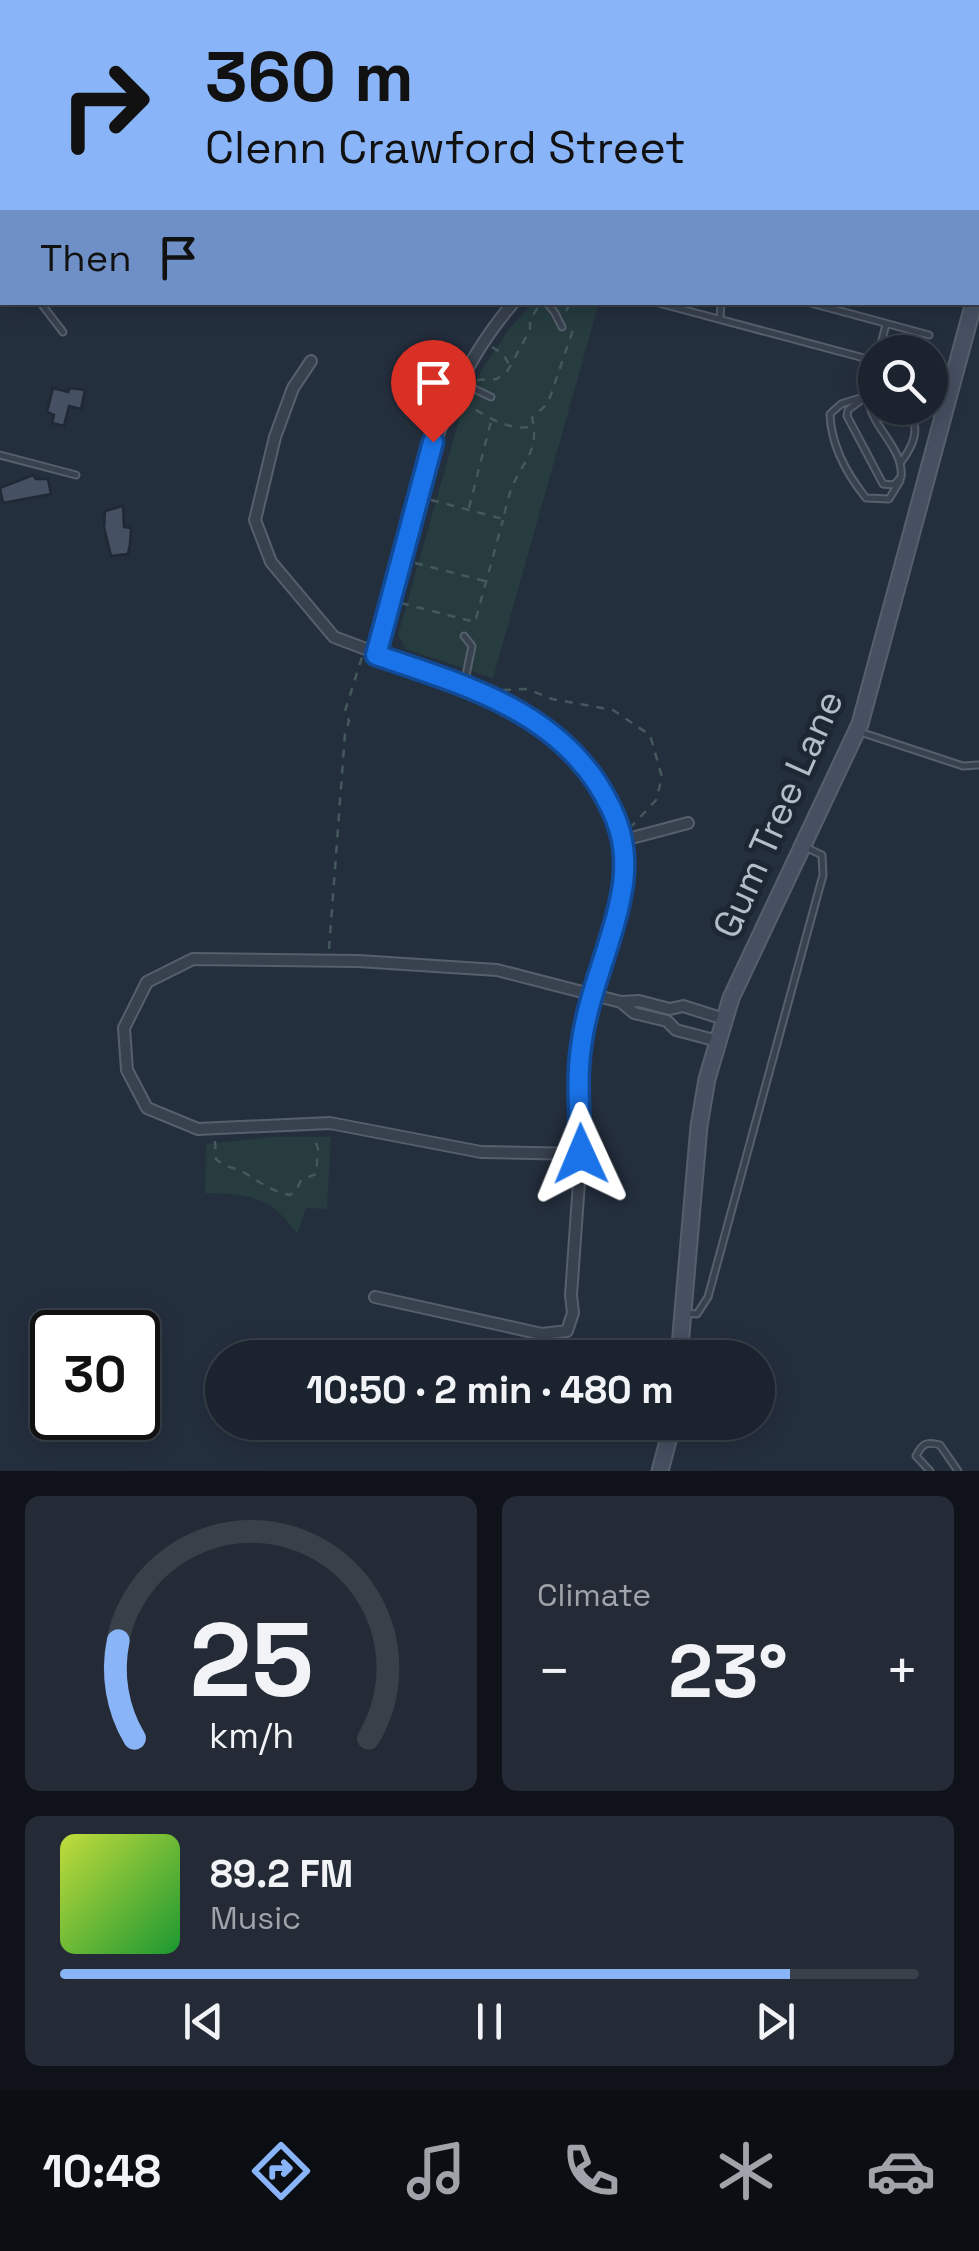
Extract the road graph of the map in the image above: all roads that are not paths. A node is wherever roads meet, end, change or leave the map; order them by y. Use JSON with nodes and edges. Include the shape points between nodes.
{"nodes":[{"id":1,"x":42,"y":305,"type":"edge"},
{"id":2,"x":512,"y":305,"type":"edge"},
{"id":3,"x":548,"y":305,"type":"edge"},
{"id":4,"x":666,"y":305,"type":"edge"},
{"id":5,"x":721,"y":305,"type":"edge"},
{"id":6,"x":818,"y":305,"type":"edge"},
{"id":7,"x":972,"y":305,"type":"edge"},
{"id":8,"x":720,"y":320,"type":"junction"},
{"id":9,"x":886,"y":324,"type":"junction"},
{"id":10,"x":562,"y":327,"type":"dead end"},
{"id":11,"x":64,"y":332,"type":"dead end"},
{"id":12,"x":883,"y":335,"type":"edge"},
{"id":13,"x":929,"y":335,"type":"dead end"},
{"id":14,"x":858,"y":357,"type":"edge"},
{"id":15,"x":311,"y":360,"type":"dead end"},
{"id":16,"x":948,"y":381,"type":"edge"},
{"id":17,"x":459,"y":382,"type":"junction"},
{"id":18,"x":953,"y":382,"type":"junction"},
{"id":19,"x":490,"y":397,"type":"dead end"},
{"id":20,"x":858,"y":398,"type":"edge"},
{"id":21,"x":858,"y":402,"type":"edge"},
{"id":22,"x":880,"y":425,"type":"edge"},
{"id":23,"x":916,"y":425,"type":"edge"},
{"id":24,"x":0,"y":455,"type":"edge"},
{"id":25,"x":901,"y":462,"type":"junction"},
{"id":26,"x":76,"y":475,"type":"dead end"},
{"id":27,"x":900,"y":481,"type":"junction"},
{"id":28,"x":464,"y":636,"type":"dead end"},
{"id":29,"x":376,"y":655,"type":"junction"},
{"id":30,"x":464,"y":686,"type":"junction"},
{"id":31,"x":857,"y":730,"type":"junction"},
{"id":32,"x":979,"y":765,"type":"edge"},
{"id":33,"x":688,"y":823,"type":"dead end"},
{"id":34,"x":624,"y":840,"type":"junction"},
{"id":35,"x":802,"y":846,"type":"junction"},
{"id":36,"x":592,"y":995,"type":"junction"},
{"id":37,"x":668,"y":1015,"type":"junction"},
{"id":38,"x":724,"y":1020,"type":"junction"},
{"id":39,"x":718,"y":1041,"type":"junction"},
{"id":40,"x":581,"y":1154,"type":"junction"},
{"id":41,"x":376,"y":1297,"type":"dead end"},
{"id":42,"x":683,"y":1313,"type":"junction"},
{"id":43,"x":681,"y":1340,"type":"edge"},
{"id":44,"x":668,"y":1440,"type":"edge"},
{"id":45,"x":660,"y":1471,"type":"edge"},
{"id":46,"x":930,"y":1471,"type":"edge"},
{"id":47,"x":958,"y":1471,"type":"edge"}],
"edges":[{"from":1,"to":11,"type":"lane"},
{"from":2,"to":17,"type":"street"},
{"from":3,"to":10,"type":"lane"},
{"from":4,"to":8,"type":"lane"},
{"from":5,"to":8,"type":"lane"},
{"from":6,"to":9,"type":"lane"},
{"from":7,"to":18,"type":"street","name":"Gum Tree Lane"},
{"from":8,"to":14,"type":"lane"},
{"from":9,"to":12,"type":"lane"},
{"from":9,"to":13,"type":"lane"},
{"from":15,"to":29,"type":"street","via":[[274,437],[256,520],[271,562],[334,637]]},
{"from":16,"to":18,"type":"lane"},
{"from":17,"to":19,"type":"lane"},
{"from":17,"to":29,"type":"street","via":[[433,442]]},
{"from":18,"to":31,"type":"street","name":"Gum Tree Lane"},
{"from":20,"to":27,"type":"lane","via":[[830,414],[831,439],[866,498],[889,500]]},
{"from":21,"to":27,"type":"lane","via":[[847,416],[883,484]]},
{"from":22,"to":25,"type":"lane"},
{"from":23,"to":25,"type":"lane"},
{"from":24,"to":26,"type":"lane"},
{"from":25,"to":27,"type":"lane"},
{"from":28,"to":30,"type":"lane","via":[[472,646]]},
{"from":29,"to":30,"type":"street"},
{"from":30,"to":34,"type":"street","via":[[537,720],[584,763]]},
{"from":31,"to":32,"type":"lane","via":[[964,766]]},
{"from":31,"to":35,"type":"street","name":"Gum Tree Lane"},
{"from":33,"to":34,"type":"street"},
{"from":34,"to":36,"type":"street","via":[[622,885]]},
{"from":35,"to":38,"type":"street","name":"Gum Tree Lane"},
{"from":35,"to":42,"type":"lane","via":[[822,855],[822,875],[708,1297],[697,1314]]},
{"from":36,"to":37,"type":"street","via":[[634,1012]]},
{"from":36,"to":40,"type":"street","via":[[580,1048]]},
{"from":36,"to":40,"type":"street","via":[[497,970],[193,959],[147,982],[124,1028],[127,1070],[147,1108],[198,1129],[330,1123],[481,1152]]},
{"from":37,"to":38,"type":"street","via":[[684,1006]]},
{"from":37,"to":39,"type":"street","via":[[676,1030]]},
{"from":38,"to":39,"type":"street","name":"Gum Tree Lane"},
{"from":39,"to":42,"type":"street","name":"Gum Tree Lane","via":[[698,1126]]},
{"from":40,"to":41,"type":"street","via":[[574,1313],[567,1331],[542,1334]]},
{"from":42,"to":43,"type":"street","name":"Gum Tree Lane"},
{"from":44,"to":45,"type":"street"},
{"from":46,"to":47,"type":"lane","via":[[916,1456],[929,1442],[940,1445]]}]}
